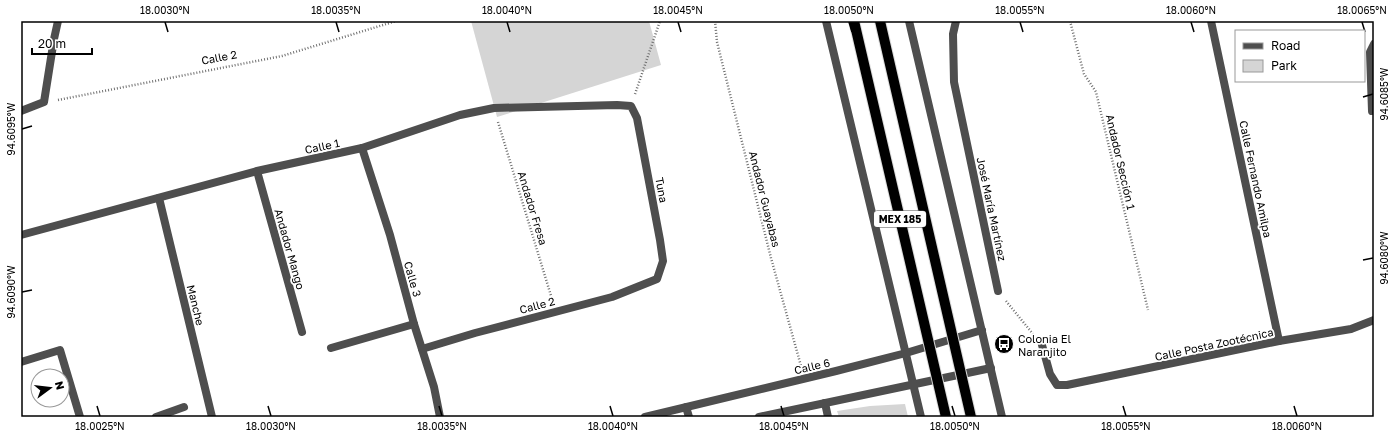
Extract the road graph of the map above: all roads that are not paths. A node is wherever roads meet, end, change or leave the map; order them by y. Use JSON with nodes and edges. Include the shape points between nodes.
{"nodes":[{"id":1,"x":58,"y":21,"type":"edge"},
{"id":2,"x":826,"y":21,"type":"edge"},
{"id":3,"x":854,"y":21,"type":"edge"},
{"id":4,"x":880,"y":21,"type":"edge"},
{"id":5,"x":909,"y":21,"type":"edge"},
{"id":6,"x":956,"y":21,"type":"edge"},
{"id":7,"x":1211,"y":21,"type":"edge"},
{"id":8,"x":1374,"y":44,"type":"edge"},
{"id":9,"x":630,"y":106,"type":"joint"},
{"id":10,"x":21,"y":111,"type":"edge"},
{"id":11,"x":1372,"y":111,"type":"dead end"},
{"id":12,"x":362,"y":148,"type":"junction"},
{"id":13,"x":257,"y":171,"type":"junction"},
{"id":14,"x":159,"y":198,"type":"junction"},
{"id":15,"x":21,"y":235,"type":"edge"},
{"id":16,"x":657,"y":279,"type":"joint"},
{"id":17,"x":998,"y":291,"type":"road end"},
{"id":18,"x":1374,"y":320,"type":"edge"},
{"id":19,"x":414,"y":324,"type":"junction"},
{"id":20,"x":982,"y":330,"type":"junction"},
{"id":21,"x":302,"y":332,"type":"dead end"},
{"id":22,"x":1279,"y":341,"type":"junction"},
{"id":23,"x":1042,"y":345,"type":"road end"},
{"id":24,"x":331,"y":348,"type":"dead end"},
{"id":25,"x":422,"y":349,"type":"junction"},
{"id":26,"x":906,"y":353,"type":"junction"},
{"id":27,"x":21,"y":362,"type":"edge"},
{"id":28,"x":991,"y":368,"type":"junction"},
{"id":29,"x":913,"y":384,"type":"junction"},
{"id":30,"x":825,"y":403,"type":"junction"},
{"id":31,"x":184,"y":407,"type":"dead end"},
{"id":32,"x":686,"y":407,"type":"junction"},
{"id":33,"x":80,"y":417,"type":"edge"},
{"id":34,"x":156,"y":417,"type":"edge"},
{"id":35,"x":212,"y":417,"type":"edge"},
{"id":36,"x":440,"y":417,"type":"edge"},
{"id":37,"x":645,"y":417,"type":"edge"},
{"id":38,"x":689,"y":417,"type":"edge"},
{"id":39,"x":759,"y":417,"type":"edge"},
{"id":40,"x":828,"y":417,"type":"edge"},
{"id":41,"x":921,"y":417,"type":"edge"},
{"id":42,"x":946,"y":417,"type":"edge"},
{"id":43,"x":971,"y":417,"type":"edge"},
{"id":44,"x":1002,"y":417,"type":"edge"}],
"edges":[{"from":1,"to":10,"type":"street","via":[[44,102]]},
{"from":2,"to":26,"type":"street"},
{"from":3,"to":42,"type":"main road","number":"MEX 185","bridge":true},
{"from":4,"to":43,"type":"main road","number":"MEX 185","bridge":true},
{"from":5,"to":20,"type":"street"},
{"from":6,"to":17,"type":"street","name":"José María Martínez","via":[[953,34],[954,82]]},
{"from":7,"to":22,"type":"street","name":"Calle Fernando Amilpa"},
{"from":8,"to":11,"type":"street","via":[[1370,52]]},
{"from":9,"to":12,"type":"street","name":"Calle 1","via":[[494,108],[460,116]]},
{"from":9,"to":16,"type":"street","name":"Tuna","via":[[637,118],[660,240],[663,261]]},
{"from":12,"to":13,"type":"street","name":"Calle 1"},
{"from":12,"to":19,"type":"street","name":"Calle 3"},
{"from":13,"to":14,"type":"street","name":"Calle 1"},
{"from":13,"to":21,"type":"street","name":"Andador Mango"},
{"from":14,"to":15,"type":"street","name":"Calle 1"},
{"from":14,"to":35,"type":"street","name":"Manche"},
{"from":16,"to":25,"type":"street","name":"Calle 2","via":[[612,297]]},
{"from":18,"to":22,"type":"street","name":"Calle Posta Zootécnica","via":[[1351,329]]},
{"from":19,"to":24,"type":"street"},
{"from":19,"to":25,"type":"street","name":"Calle 3"},
{"from":20,"to":26,"type":"street","name":"Calle 6"},
{"from":20,"to":28,"type":"street"},
{"from":22,"to":23,"type":"street","name":"Calle Posta Zootécnica","via":[[1067,385],[1057,385],[1050,374]]},
{"from":25,"to":36,"type":"street","name":"Calle 3"},
{"from":26,"to":29,"type":"street"},
{"from":26,"to":32,"type":"street","name":"Calle 6"},
{"from":27,"to":33,"type":"street","via":[[60,350]]},
{"from":28,"to":29,"type":"street"},
{"from":28,"to":44,"type":"street"},
{"from":29,"to":30,"type":"street"},
{"from":29,"to":41,"type":"street"},
{"from":30,"to":39,"type":"street"},
{"from":30,"to":40,"type":"street"},
{"from":31,"to":34,"type":"street"},
{"from":32,"to":37,"type":"street","name":"Calle 6"},
{"from":32,"to":38,"type":"street"}]}
